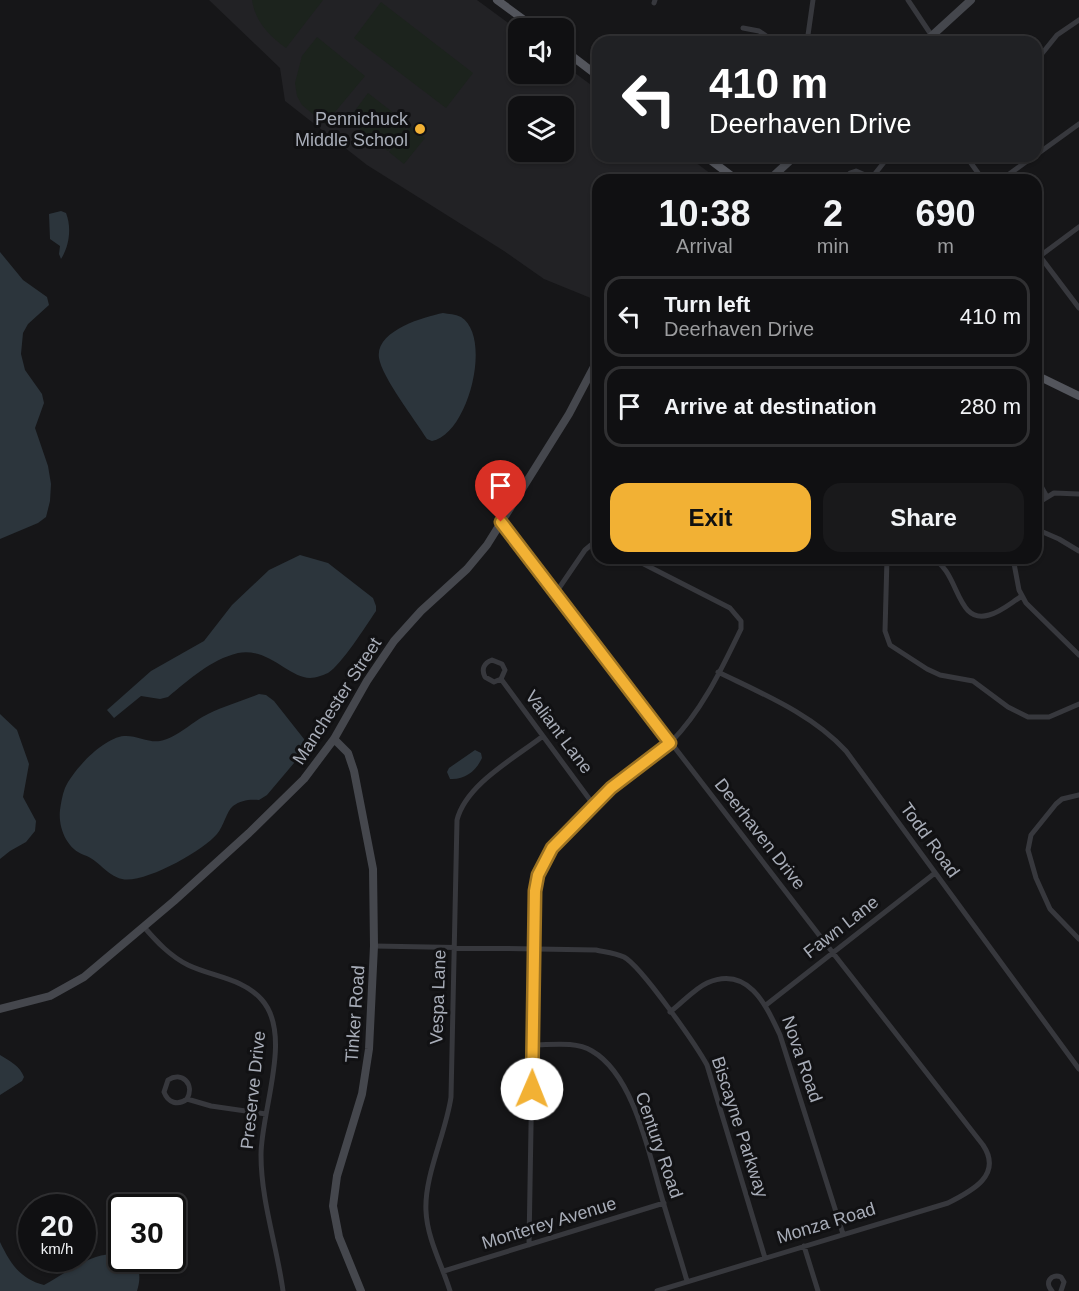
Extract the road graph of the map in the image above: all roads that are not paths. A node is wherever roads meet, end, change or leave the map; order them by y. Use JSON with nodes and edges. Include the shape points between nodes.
{"nodes":[{"id":1,"x":497,"y":0,"type":"edge"},
{"id":2,"x":813,"y":0,"type":"edge"},
{"id":3,"x":908,"y":0,"type":"edge"},
{"id":4,"x":971,"y":0,"type":"edge"},
{"id":5,"x":521,"y":18,"type":"edge"},
{"id":6,"x":1079,"y":20,"type":"edge"},
{"id":7,"x":743,"y":28,"type":"dead end"},
{"id":8,"x":766,"y":36,"type":"edge"},
{"id":9,"x":808,"y":36,"type":"edge"},
{"id":10,"x":932,"y":36,"type":"joint"},
{"id":11,"x":1042,"y":54,"type":"edge"},
{"id":12,"x":574,"y":58,"type":"edge"},
{"id":13,"x":592,"y":71,"type":"edge"},
{"id":14,"x":1079,"y":124,"type":"edge"},
{"id":15,"x":1042,"y":150,"type":"edge"},
{"id":16,"x":713,"y":162,"type":"edge"},
{"id":17,"x":788,"y":162,"type":"edge"},
{"id":18,"x":885,"y":162,"type":"edge"},
{"id":19,"x":1025,"y":162,"type":"edge"},
{"id":20,"x":729,"y":174,"type":"edge"},
{"id":21,"x":776,"y":174,"type":"edge"},
{"id":22,"x":875,"y":174,"type":"edge"},
{"id":23,"x":1009,"y":174,"type":"edge"},
{"id":24,"x":1079,"y":227,"type":"edge"},
{"id":25,"x":1042,"y":250,"type":"edge"},
{"id":26,"x":1042,"y":258,"type":"edge"},
{"id":27,"x":1079,"y":308,"type":"edge"},
{"id":28,"x":592,"y":370,"type":"edge"},
{"id":29,"x":1042,"y":378,"type":"edge"},
{"id":30,"x":1079,"y":396,"type":"edge"},
{"id":31,"x":1042,"y":488,"type":"edge"},
{"id":32,"x":1079,"y":494,"type":"edge"},
{"id":33,"x":1047,"y":497,"type":"junction"},
{"id":34,"x":1042,"y":501,"type":"edge"},
{"id":35,"x":501,"y":522,"type":"junction"},
{"id":36,"x":1042,"y":531,"type":"edge"},
{"id":37,"x":592,"y":545,"type":"edge"},
{"id":38,"x":1079,"y":551,"type":"edge"},
{"id":39,"x":644,"y":564,"type":"edge"},
{"id":40,"x":887,"y":564,"type":"edge"},
{"id":41,"x":941,"y":564,"type":"edge"},
{"id":42,"x":1014,"y":564,"type":"edge"},
{"id":43,"x":555,"y":594,"type":"junction"},
{"id":44,"x":1022,"y":596,"type":"junction"},
{"id":45,"x":1079,"y":655,"type":"edge"},
{"id":46,"x":718,"y":672,"type":"junction"},
{"id":47,"x":501,"y":679,"type":"junction"},
{"id":48,"x":1079,"y":704,"type":"edge"},
{"id":49,"x":543,"y":736,"type":"junction"},
{"id":50,"x":334,"y":739,"type":"junction"},
{"id":51,"x":670,"y":743,"type":"junction"},
{"id":52,"x":1079,"y":795,"type":"edge"},
{"id":53,"x":593,"y":804,"type":"junction"},
{"id":54,"x":935,"y":873,"type":"junction"},
{"id":55,"x":144,"y":927,"type":"junction"},
{"id":56,"x":1079,"y":939,"type":"edge"},
{"id":57,"x":375,"y":946,"type":"junction"},
{"id":58,"x":455,"y":947,"type":"junction"},
{"id":59,"x":535,"y":949,"type":"junction"},
{"id":60,"x":833,"y":953,"type":"junction"},
{"id":61,"x":766,"y":1005,"type":"junction"},
{"id":62,"x":0,"y":1009,"type":"edge"},
{"id":63,"x":670,"y":1012,"type":"junction"},
{"id":64,"x":533,"y":1045,"type":"junction"},
{"id":65,"x":1079,"y":1069,"type":"edge"},
{"id":66,"x":187,"y":1098,"type":"junction"},
{"id":67,"x":266,"y":1114,"type":"junction"},
{"id":68,"x":992,"y":1165,"type":"joint"},
{"id":69,"x":664,"y":1203,"type":"junction"},
{"id":70,"x":843,"y":1234,"type":"junction"},
{"id":71,"x":529,"y":1245,"type":"junction"},
{"id":72,"x":804,"y":1246,"type":"junction"},
{"id":73,"x":765,"y":1257,"type":"junction"},
{"id":74,"x":444,"y":1270,"type":"junction"},
{"id":75,"x":687,"y":1281,"type":"junction"},
{"id":76,"x":283,"y":1291,"type":"edge"},
{"id":77,"x":361,"y":1291,"type":"edge"},
{"id":78,"x":450,"y":1291,"type":"edge"},
{"id":79,"x":657,"y":1291,"type":"edge"},
{"id":80,"x":818,"y":1291,"type":"edge"},
{"id":81,"x":1052,"y":1291,"type":"edge"},
{"id":82,"x":1061,"y":1291,"type":"edge"}],
"edges":[{"from":1,"to":5,"type":"main road"},
{"from":2,"to":9,"type":"street"},
{"from":3,"to":10,"type":"street"},
{"from":4,"to":10,"type":"street"},
{"from":6,"to":11,"type":"street","via":[[1057,35]]},
{"from":7,"to":8,"type":"street"},
{"from":12,"to":13,"type":"main road"},
{"from":14,"to":15,"type":"street"},
{"from":16,"to":20,"type":"main road"},
{"from":17,"to":21,"type":"street"},
{"from":18,"to":22,"type":"street"},
{"from":19,"to":23,"type":"street"},
{"from":24,"to":25,"type":"street"},
{"from":26,"to":27,"type":"street"},
{"from":28,"to":35,"type":"street","name":"Manchester Street"},
{"from":29,"to":30,"type":"main road"},
{"from":31,"to":33,"type":"street"},
{"from":32,"to":33,"type":"street","via":[[1054,493]]},
{"from":33,"to":34,"type":"street"},
{"from":35,"to":43,"type":"street","name":"Deerhaven Drive"},
{"from":35,"to":50,"type":"street","name":"Manchester Street","via":[[475,561],[394,641]]},
{"from":36,"to":38,"type":"street"},
{"from":37,"to":43,"type":"street"},
{"from":39,"to":46,"type":"street","via":[[723,605],[741,621],[741,629]]},
{"from":40,"to":48,"type":"street","via":[[885,632],[895,649],[933,672],[978,684],[1028,717],[1049,717]]},
{"from":41,"to":44,"type":"street","via":[[970,613],[989,615]]},
{"from":42,"to":44,"type":"street"},
{"from":43,"to":51,"type":"street","name":"Deerhaven Drive"},
{"from":44,"to":45,"type":"street"},
{"from":46,"to":51,"type":"street","via":[[698,710]]},
{"from":46,"to":54,"type":"street","name":"Todd Road","via":[[810,720],[836,740]]},
{"from":47,"to":47,"type":"street","name":"Valiant Lane","via":[[502,664],[492,660],[486,663],[485,677],[494,682]]},
{"from":47,"to":49,"type":"street","name":"Valiant Lane"},
{"from":49,"to":53,"type":"street","name":"Valiant Lane"},
{"from":49,"to":58,"type":"street","name":"Vespa Lane","via":[[476,787],[462,806],[457,828]]},
{"from":50,"to":55,"type":"street","name":"Manchester Street","via":[[282,801]]},
{"from":50,"to":57,"type":"street","name":"Tinker Road","via":[[348,753],[367,831],[373,869]]},
{"from":51,"to":53,"type":"street"},
{"from":51,"to":60,"type":"street","name":"Deerhaven Drive"},
{"from":52,"to":56,"type":"street","via":[[1056,804],[1031,835],[1028,850],[1050,909]]},
{"from":53,"to":59,"type":"street","via":[[552,848],[538,875]]},
{"from":54,"to":60,"type":"street","name":"Fawn Lane"},
{"from":54,"to":65,"type":"street","name":"Todd Road"},
{"from":55,"to":62,"type":"street","name":"Manchester Street","via":[[64,989]]},
{"from":55,"to":67,"type":"street","name":"Preserve Drive","via":[[175,958],[246,985],[266,1005],[273,1019],[276,1042]]},
{"from":57,"to":58,"type":"street","name":"Biscayne Parkway"},
{"from":57,"to":77,"type":"street","name":"Tinker Road","via":[[366,1072],[357,1117],[337,1176],[333,1206],[339,1237]]},
{"from":58,"to":59,"type":"street","name":"Biscayne Parkway"},
{"from":58,"to":74,"type":"street","name":"Vespa Lane","via":[[451,1097],[426,1211]]},
{"from":59,"to":63,"type":"street","name":"Biscayne Parkway","via":[[596,950],[625,958]]},
{"from":59,"to":64,"type":"street"},
{"from":60,"to":61,"type":"street","name":"Fawn Lane"},
{"from":60,"to":68,"type":"street","name":"Deerhaven Drive","via":[[984,1144]]},
{"from":61,"to":63,"type":"street","name":"Nova Road","via":[[747,985],[732,978],[705,984]]},
{"from":61,"to":70,"type":"street","name":"Nova Road","via":[[780,1035]]},
{"from":63,"to":73,"type":"street","name":"Biscayne Parkway","via":[[707,1065]]},
{"from":64,"to":69,"type":"street","name":"Century Road","via":[[577,1046],[592,1051],[614,1071],[633,1105]]},
{"from":64,"to":71,"type":"street"},
{"from":66,"to":66,"type":"street","via":[[176,1103],[168,1099],[164,1092],[168,1080],[184,1078],[190,1090]]},
{"from":66,"to":67,"type":"street","via":[[211,1106]]},
{"from":67,"to":76,"type":"street","name":"Preserve Drive","via":[[261,1168]]},
{"from":68,"to":70,"type":"street","name":"Monza Road","via":[[978,1183],[948,1203]]},
{"from":69,"to":71,"type":"street","name":"Monterey Avenue"},
{"from":69,"to":75,"type":"street","name":"Century Road"},
{"from":70,"to":72,"type":"street","name":"Monza Road"},
{"from":71,"to":74,"type":"street","name":"Monterey Avenue"},
{"from":72,"to":73,"type":"street","name":"Monza Road"},
{"from":72,"to":80,"type":"street"},
{"from":73,"to":75,"type":"street","name":"Monza Road"},
{"from":74,"to":78,"type":"street","name":"Vespa Lane"},
{"from":75,"to":79,"type":"street","name":"Monza Road"},
{"from":81,"to":82,"type":"street","via":[[1048,1282],[1056,1276],[1064,1282]]}]}
